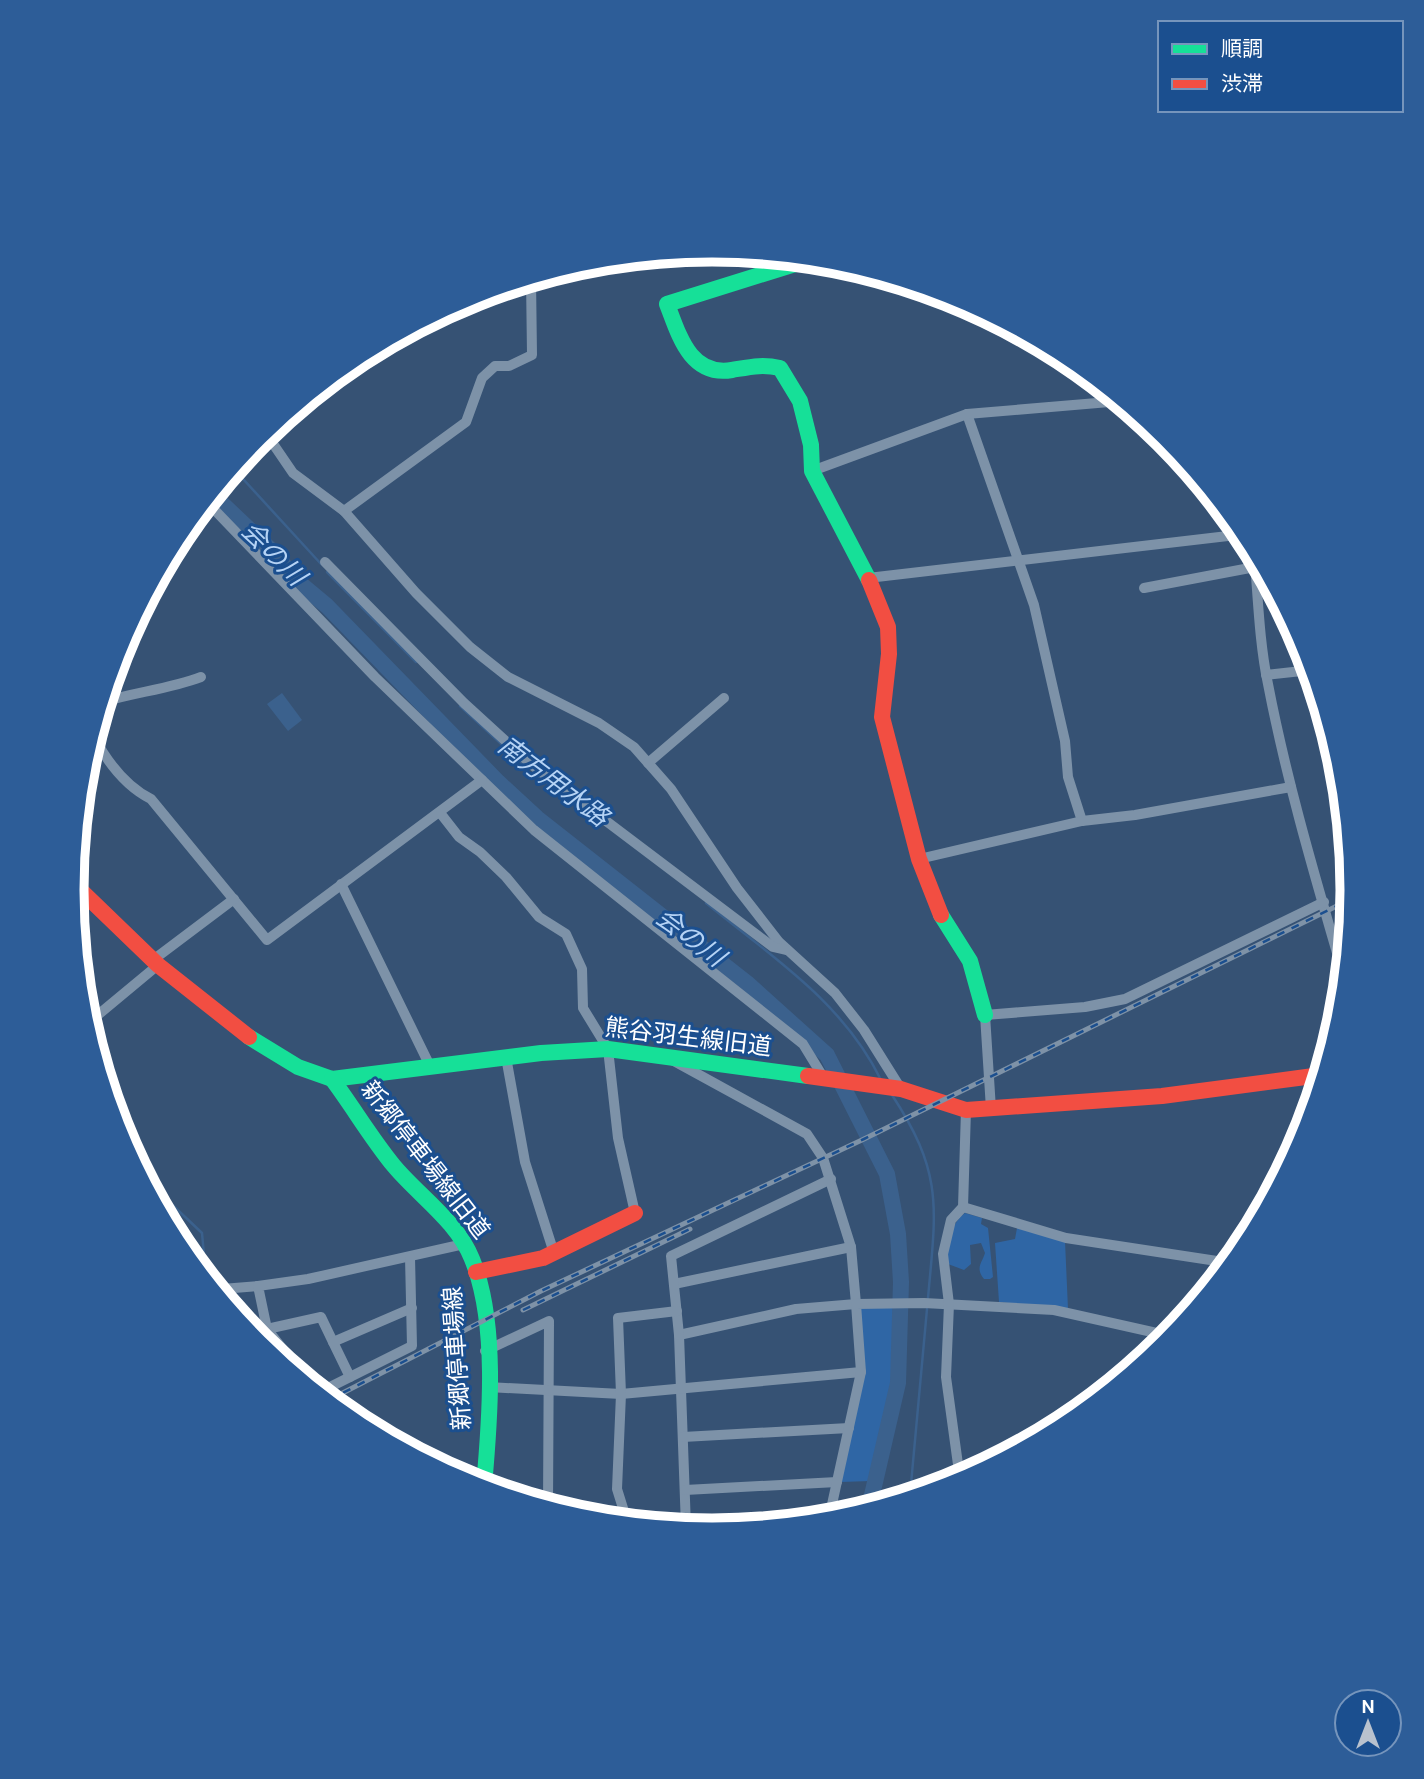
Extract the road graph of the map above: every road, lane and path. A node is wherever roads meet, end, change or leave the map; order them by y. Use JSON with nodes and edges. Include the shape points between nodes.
{"nodes":[{"id":1,"x":787,"y":266,"type":"edge"},
{"id":2,"x":531,"y":288,"type":"edge"},
{"id":3,"x":1108,"y":402,"type":"edge"},
{"id":4,"x":968,"y":414,"type":"junction"},
{"id":5,"x":272,"y":442,"type":"edge"},
{"id":6,"x":812,"y":471,"type":"junction"},
{"id":7,"x":213,"y":508,"type":"edge"},
{"id":8,"x":344,"y":511,"type":"junction"},
{"id":9,"x":1230,"y":536,"type":"edge"},
{"id":10,"x":1019,"y":559,"type":"junction"},
{"id":11,"x":325,"y":562,"type":"dead end"},
{"id":12,"x":1251,"y":568,"type":"edge"},
{"id":13,"x":1256,"y":576,"type":"edge"},
{"id":14,"x":869,"y":578,"type":"junction"},
{"id":15,"x":1144,"y":588,"type":"dead end"},
{"id":16,"x":1301,"y":671,"type":"edge"},
{"id":17,"x":1266,"y":675,"type":"junction"},
{"id":18,"x":201,"y":677,"type":"dead end"},
{"id":19,"x":724,"y":698,"type":"dead end"},
{"id":20,"x":114,"y":699,"type":"edge"},
{"id":21,"x":100,"y":748,"type":"edge"},
{"id":22,"x":648,"y":763,"type":"junction"},
{"id":23,"x":482,"y":780,"type":"junction"},
{"id":24,"x":1291,"y":788,"type":"junction"},
{"id":25,"x":441,"y":814,"type":"junction"},
{"id":26,"x":1082,"y":821,"type":"junction"},
{"id":27,"x":919,"y":859,"type":"junction"},
{"id":28,"x":341,"y":884,"type":"junction"},
{"id":29,"x":84,"y":894,"type":"edge"},
{"id":30,"x":234,"y":898,"type":"junction"},
{"id":31,"x":1324,"y":902,"type":"junction"},
{"id":32,"x":788,"y":951,"type":"junction"},
{"id":33,"x":1337,"y":951,"type":"edge"},
{"id":34,"x":155,"y":963,"type":"junction"},
{"id":35,"x":97,"y":1015,"type":"edge"},
{"id":36,"x":985,"y":1015,"type":"junction"},
{"id":37,"x":608,"y":1049,"type":"junction"},
{"id":38,"x":506,"y":1057,"type":"junction"},
{"id":39,"x":670,"y":1059,"type":"junction"},
{"id":40,"x":430,"y":1066,"type":"junction"},
{"id":41,"x":1312,"y":1076,"type":"edge"},
{"id":42,"x":332,"y":1079,"type":"junction"},
{"id":43,"x":825,"y":1080,"type":"junction"},
{"id":44,"x":901,"y":1089,"type":"junction"},
{"id":45,"x":990,"y":1109,"type":"junction"},
{"id":46,"x":966,"y":1110,"type":"junction"},
{"id":47,"x":831,"y":1179,"type":"junction"},
{"id":48,"x":963,"y":1207,"type":"junction"},
{"id":49,"x":635,"y":1213,"type":"joint"},
{"id":50,"x":464,"y":1244,"type":"junction"},
{"id":51,"x":851,"y":1247,"type":"junction"},
{"id":52,"x":554,"y":1253,"type":"junction"},
{"id":53,"x":410,"y":1257,"type":"junction"},
{"id":54,"x":1218,"y":1261,"type":"edge"},
{"id":55,"x":476,"y":1272,"type":"junction"},
{"id":56,"x":674,"y":1284,"type":"junction"},
{"id":57,"x":258,"y":1286,"type":"junction"},
{"id":58,"x":227,"y":1289,"type":"edge"},
{"id":59,"x":856,"y":1304,"type":"junction"},
{"id":60,"x":948,"y":1304,"type":"junction"},
{"id":61,"x":412,"y":1308,"type":"junction"},
{"id":62,"x":677,"y":1311,"type":"junction"},
{"id":63,"x":267,"y":1329,"type":"junction"},
{"id":64,"x":1157,"y":1333,"type":"edge"},
{"id":65,"x":679,"y":1335,"type":"junction"},
{"id":66,"x":333,"y":1342,"type":"junction"},
{"id":67,"x":279,"y":1344,"type":"edge"},
{"id":68,"x":485,"y":1351,"type":"junction"},
{"id":69,"x":860,"y":1372,"type":"junction"},
{"id":70,"x":350,"y":1377,"type":"junction"},
{"id":71,"x":329,"y":1387,"type":"edge"},
{"id":72,"x":488,"y":1387,"type":"junction"},
{"id":73,"x":681,"y":1389,"type":"junction"},
{"id":74,"x":547,"y":1390,"type":"junction"},
{"id":75,"x":621,"y":1394,"type":"junction"},
{"id":76,"x":849,"y":1429,"type":"junction"},
{"id":77,"x":683,"y":1437,"type":"junction"},
{"id":78,"x":958,"y":1467,"type":"edge"},
{"id":79,"x":484,"y":1475,"type":"edge"},
{"id":80,"x":837,"y":1482,"type":"junction"},
{"id":81,"x":685,"y":1490,"type":"junction"},
{"id":82,"x":548,"y":1496,"type":"edge"},
{"id":83,"x":832,"y":1506,"type":"edge"},
{"id":84,"x":624,"y":1511,"type":"edge"},
{"id":85,"x":686,"y":1517,"type":"edge"}],
"edges":[{"from":1,"to":6,"type":"street","via":[[667,304],[690,356],[702,369],[725,372],[760,362],[779,368],[800,401]]},
{"from":2,"to":8,"type":"street","via":[[532,355],[509,366],[495,366],[482,378],[466,422]]},
{"from":3,"to":4,"type":"street"},
{"from":4,"to":6,"type":"street"},
{"from":4,"to":10,"type":"street"},
{"from":5,"to":8,"type":"street","via":[[293,473]]},
{"from":6,"to":14,"type":"street"},
{"from":7,"to":23,"type":"street","via":[[366,668]]},
{"from":8,"to":22,"type":"street","via":[[470,647],[508,677],[599,723],[634,747]]},
{"from":9,"to":10,"type":"street"},
{"from":10,"to":14,"type":"street"},
{"from":10,"to":26,"type":"street","via":[[1034,605],[1065,741],[1068,777]]},
{"from":11,"to":32,"type":"street","via":[[464,704],[532,765],[773,947]]},
{"from":12,"to":15,"type":"street"},
{"from":13,"to":17,"type":"street"},
{"from":14,"to":27,"type":"street","via":[[888,627],[882,717]]},
{"from":16,"to":17,"type":"street"},
{"from":17,"to":24,"type":"street"},
{"from":18,"to":20,"type":"street","via":[[166,690]]},
{"from":19,"to":22,"type":"street"},
{"from":21,"to":30,"type":"street","via":[[136,791],[151,799]]},
{"from":22,"to":32,"type":"street"},
{"from":23,"to":25,"type":"street"},
{"from":23,"to":43,"type":"street","via":[[534,830],[803,1044]]},
{"from":24,"to":26,"type":"street"},
{"from":24,"to":31,"type":"street"},
{"from":25,"to":28,"type":"street"},
{"from":25,"to":37,"type":"street","via":[[459,837],[506,877],[539,917],[566,934],[582,969],[583,1008]]},
{"from":26,"to":27,"type":"street"},
{"from":27,"to":36,"type":"street","via":[[945,926],[970,961]]},
{"from":28,"to":30,"type":"street","via":[[267,940]]},
{"from":28,"to":40,"type":"street"},
{"from":29,"to":34,"type":"street"},
{"from":30,"to":34,"type":"street"},
{"from":31,"to":33,"type":"street"},
{"from":31,"to":36,"type":"street","via":[[1125,999]]},
{"from":32,"to":44,"type":"street","via":[[835,993]]},
{"from":34,"to":35,"type":"street"},
{"from":34,"to":42,"type":"street","via":[[274,1055]]},
{"from":36,"to":45,"type":"street"},
{"from":37,"to":38,"type":"street","name":"熊谷羽生線旧道"},
{"from":37,"to":39,"type":"street","name":"熊谷羽生線旧道"},
{"from":37,"to":49,"type":"street","via":[[618,1138]]},
{"from":38,"to":40,"type":"street","name":"熊谷羽生線旧道"},
{"from":38,"to":52,"type":"street","via":[[525,1162]]},
{"from":39,"to":43,"type":"street","name":"熊谷羽生線旧道"},
{"from":39,"to":47,"type":"street","via":[[807,1134]]},
{"from":40,"to":42,"type":"street","name":"熊谷羽生線旧道"},
{"from":41,"to":45,"type":"street","name":"熊谷羽生線旧道","via":[[1162,1096]]},
{"from":42,"to":50,"type":"street","name":"新郷停車場線旧道","via":[[393,1166]]},
{"from":43,"to":44,"type":"street","name":"熊谷羽生線旧道"},
{"from":44,"to":46,"type":"street","name":"熊谷羽生線旧道"},
{"from":45,"to":46,"type":"street","name":"熊谷羽生線旧道"},
{"from":46,"to":48,"type":"street"},
{"from":47,"to":51,"type":"street"},
{"from":47,"to":56,"type":"street","via":[[671,1255]]},
{"from":48,"to":54,"type":"street","via":[[1066,1238]]},
{"from":48,"to":60,"type":"street","via":[[951,1220],[943,1254]]},
{"from":49,"to":52,"type":"street","name":"新郷停車場線"},
{"from":50,"to":53,"type":"street"},
{"from":50,"to":55,"type":"street","name":"新郷停車場線旧道"},
{"from":51,"to":56,"type":"street"},
{"from":51,"to":59,"type":"street"},
{"from":52,"to":55,"type":"street","name":"新郷停車場線"},
{"from":53,"to":57,"type":"street"},
{"from":53,"to":61,"type":"street"},
{"from":55,"to":68,"type":"street","name":"新郷停車場線"},
{"from":56,"to":62,"type":"street"},
{"from":57,"to":58,"type":"street"},
{"from":57,"to":63,"type":"street"},
{"from":59,"to":60,"type":"street"},
{"from":59,"to":65,"type":"street","via":[[796,1309]]},
{"from":59,"to":69,"type":"street"},
{"from":60,"to":64,"type":"street","via":[[1054,1310]]},
{"from":60,"to":78,"type":"street","via":[[946,1377]]},
{"from":61,"to":66,"type":"street"},
{"from":61,"to":70,"type":"street","via":[[412,1346]]},
{"from":62,"to":65,"type":"street"},
{"from":62,"to":75,"type":"street","via":[[618,1318]]},
{"from":63,"to":66,"type":"street","via":[[321,1317]]},
{"from":63,"to":67,"type":"street"},
{"from":65,"to":73,"type":"street"},
{"from":66,"to":70,"type":"street"},
{"from":68,"to":72,"type":"street","name":"新郷停車場線"},
{"from":68,"to":74,"type":"street","via":[[550,1321]]},
{"from":69,"to":73,"type":"street"},
{"from":69,"to":76,"type":"street"},
{"from":70,"to":71,"type":"street"},
{"from":72,"to":74,"type":"street"},
{"from":72,"to":79,"type":"street","name":"新郷停車場線"},
{"from":73,"to":75,"type":"street"},
{"from":73,"to":77,"type":"street"},
{"from":74,"to":75,"type":"street"},
{"from":74,"to":82,"type":"street"},
{"from":75,"to":84,"type":"street","via":[[617,1489]]},
{"from":76,"to":77,"type":"street"},
{"from":76,"to":80,"type":"street"},
{"from":77,"to":81,"type":"street"},
{"from":80,"to":81,"type":"street"},
{"from":80,"to":83,"type":"street"},
{"from":81,"to":85,"type":"street"}]}
